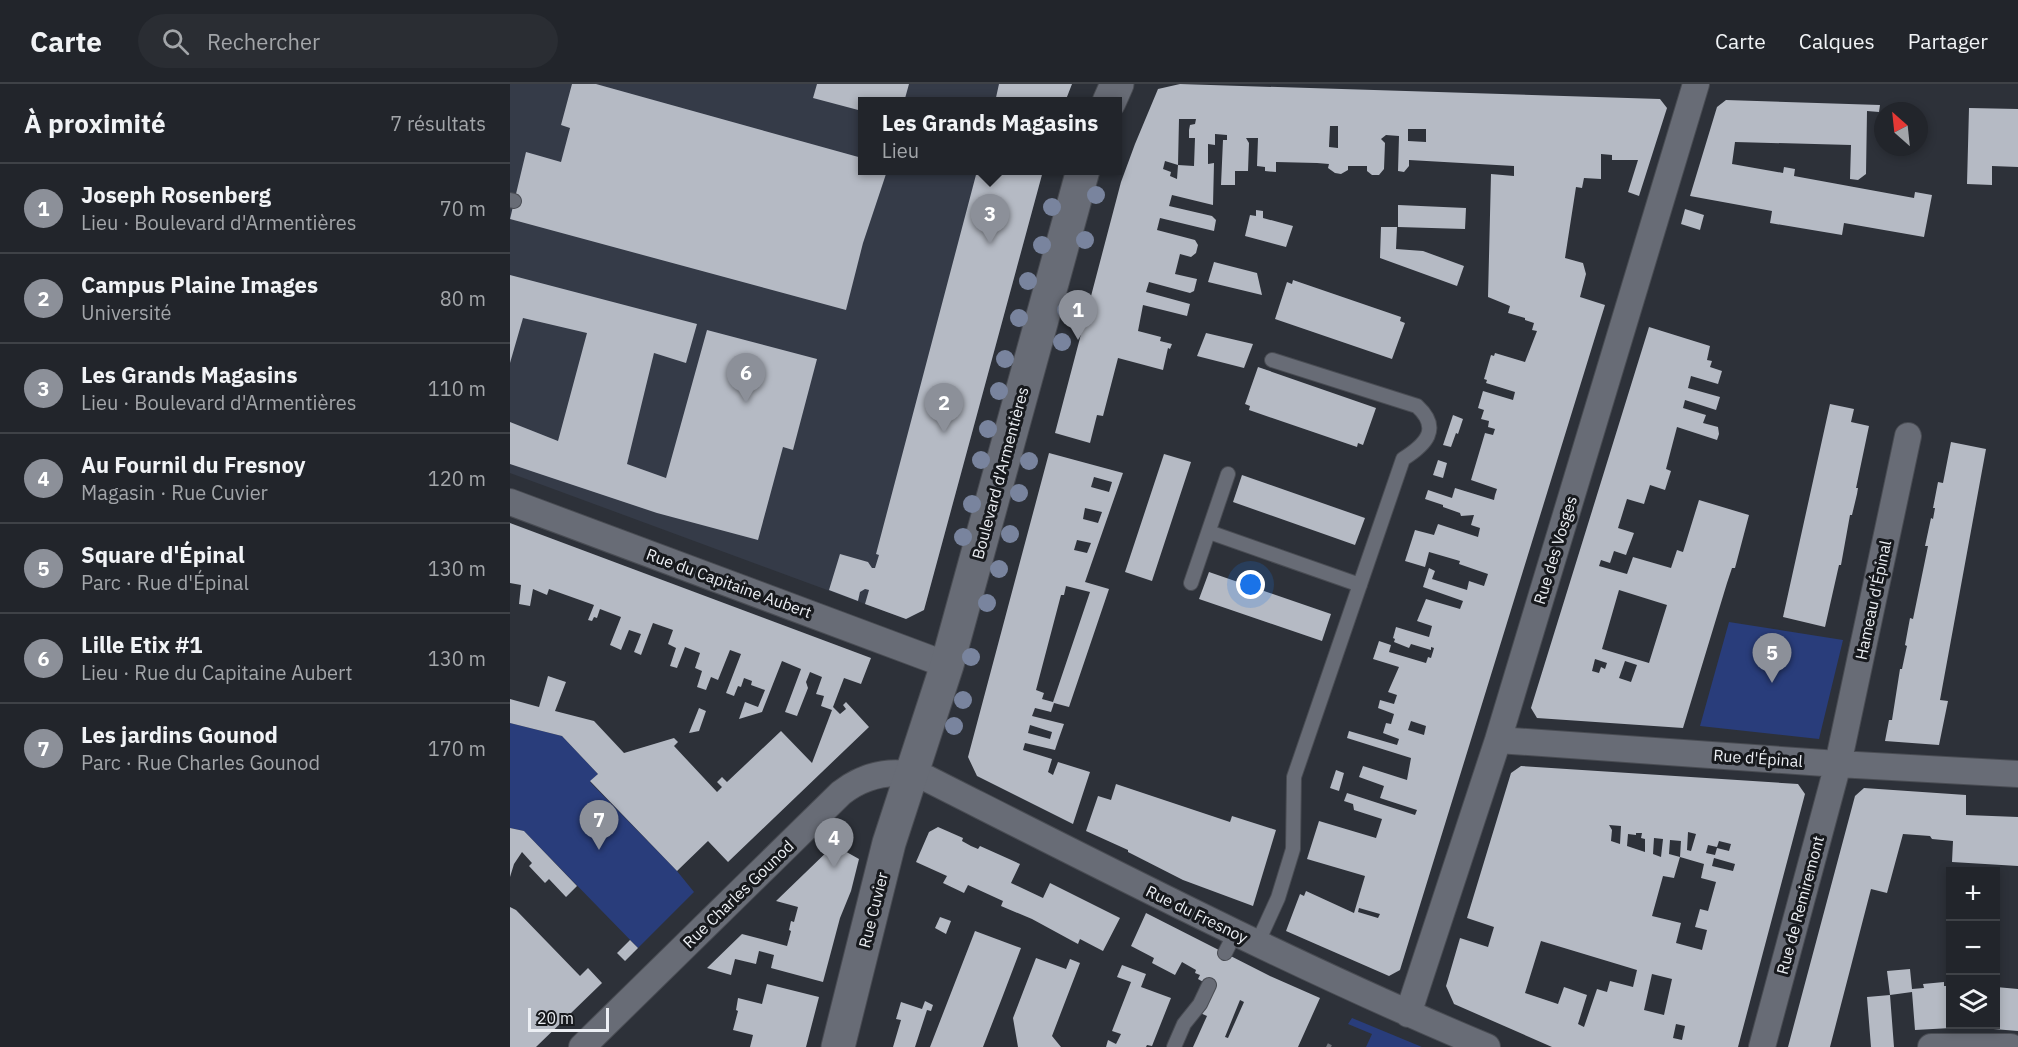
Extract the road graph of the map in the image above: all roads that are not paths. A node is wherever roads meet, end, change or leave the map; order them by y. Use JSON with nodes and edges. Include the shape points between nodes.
{"nodes":[{"id":1,"x":1696,"y":84,"type":"edge"},
{"id":2,"x":1082,"y":175,"type":"edge"},
{"id":3,"x":1272,"y":360,"type":"dead end"},
{"id":4,"x":1908,"y":436,"type":"dead end"},
{"id":5,"x":1228,"y":474,"type":"dead end"},
{"id":6,"x":510,"y":502,"type":"edge"},
{"id":7,"x":1209,"y":532,"type":"junction"},
{"id":8,"x":1191,"y":584,"type":"dead end"},
{"id":9,"x":1360,"y":585,"type":"junction"},
{"id":10,"x":947,"y":665,"type":"junction"},
{"id":11,"x":1498,"y":740,"type":"junction"},
{"id":12,"x":1838,"y":764,"type":"junction"},
{"id":13,"x":911,"y":773,"type":"junction"},
{"id":14,"x":2018,"y":774,"type":"edge"},
{"id":15,"x":1239,"y":943,"type":"junction"},
{"id":16,"x":1209,"y":985,"type":"dead end"},
{"id":17,"x":1408,"y":1014,"type":"junction"},
{"id":18,"x":582,"y":1047,"type":"edge"},
{"id":19,"x":838,"y":1047,"type":"edge"},
{"id":20,"x":1174,"y":1047,"type":"edge"},
{"id":21,"x":1487,"y":1047,"type":"edge"},
{"id":22,"x":1762,"y":1047,"type":"edge"},
{"id":23,"x":1931,"y":1047,"type":"edge"},
{"id":24,"x":2011,"y":1047,"type":"edge"}],
"edges":[{"from":1,"to":11,"type":"street","name":"Rue des Vosges"},
{"from":2,"to":10,"type":"street","name":"Boulevard d'Armentières"},
{"from":3,"to":9,"type":"lane","via":[[1418,406],[1426,414],[1426,443],[1403,459]]},
{"from":4,"to":12,"type":"street","name":"Hameau d'Épinal"},
{"from":5,"to":7,"type":"lane"},
{"from":6,"to":10,"type":"street","name":"Rue du Capitaine Aubert"},
{"from":7,"to":8,"type":"lane"},
{"from":7,"to":9,"type":"lane"},
{"from":9,"to":15,"type":"lane","via":[[1294,777],[1293,849],[1278,898]]},
{"from":10,"to":13,"type":"street","name":"Boulevard d'Armentières"},
{"from":11,"to":12,"type":"street","name":"Rue d'Épinal"},
{"from":11,"to":17,"type":"street","name":"Rue des Vosges"},
{"from":12,"to":14,"type":"street","name":"Rue d'Épinal"},
{"from":12,"to":22,"type":"street","name":"Rue de Remiremont"},
{"from":13,"to":15,"type":"street","name":"Rue du Fresnoy","via":[[928,778]]},
{"from":13,"to":18,"type":"street","name":"Rue Charles Gounod","via":[[879,774],[841,793]]},
{"from":13,"to":19,"type":"street","name":"Rue Cuvier"},
{"from":15,"to":17,"type":"street","name":"Rue du Fresnoy"},
{"from":16,"to":20,"type":"lane"},
{"from":17,"to":21,"type":"street","name":"Rue du Fresnoy"},
{"from":23,"to":24,"type":"street"}]}
